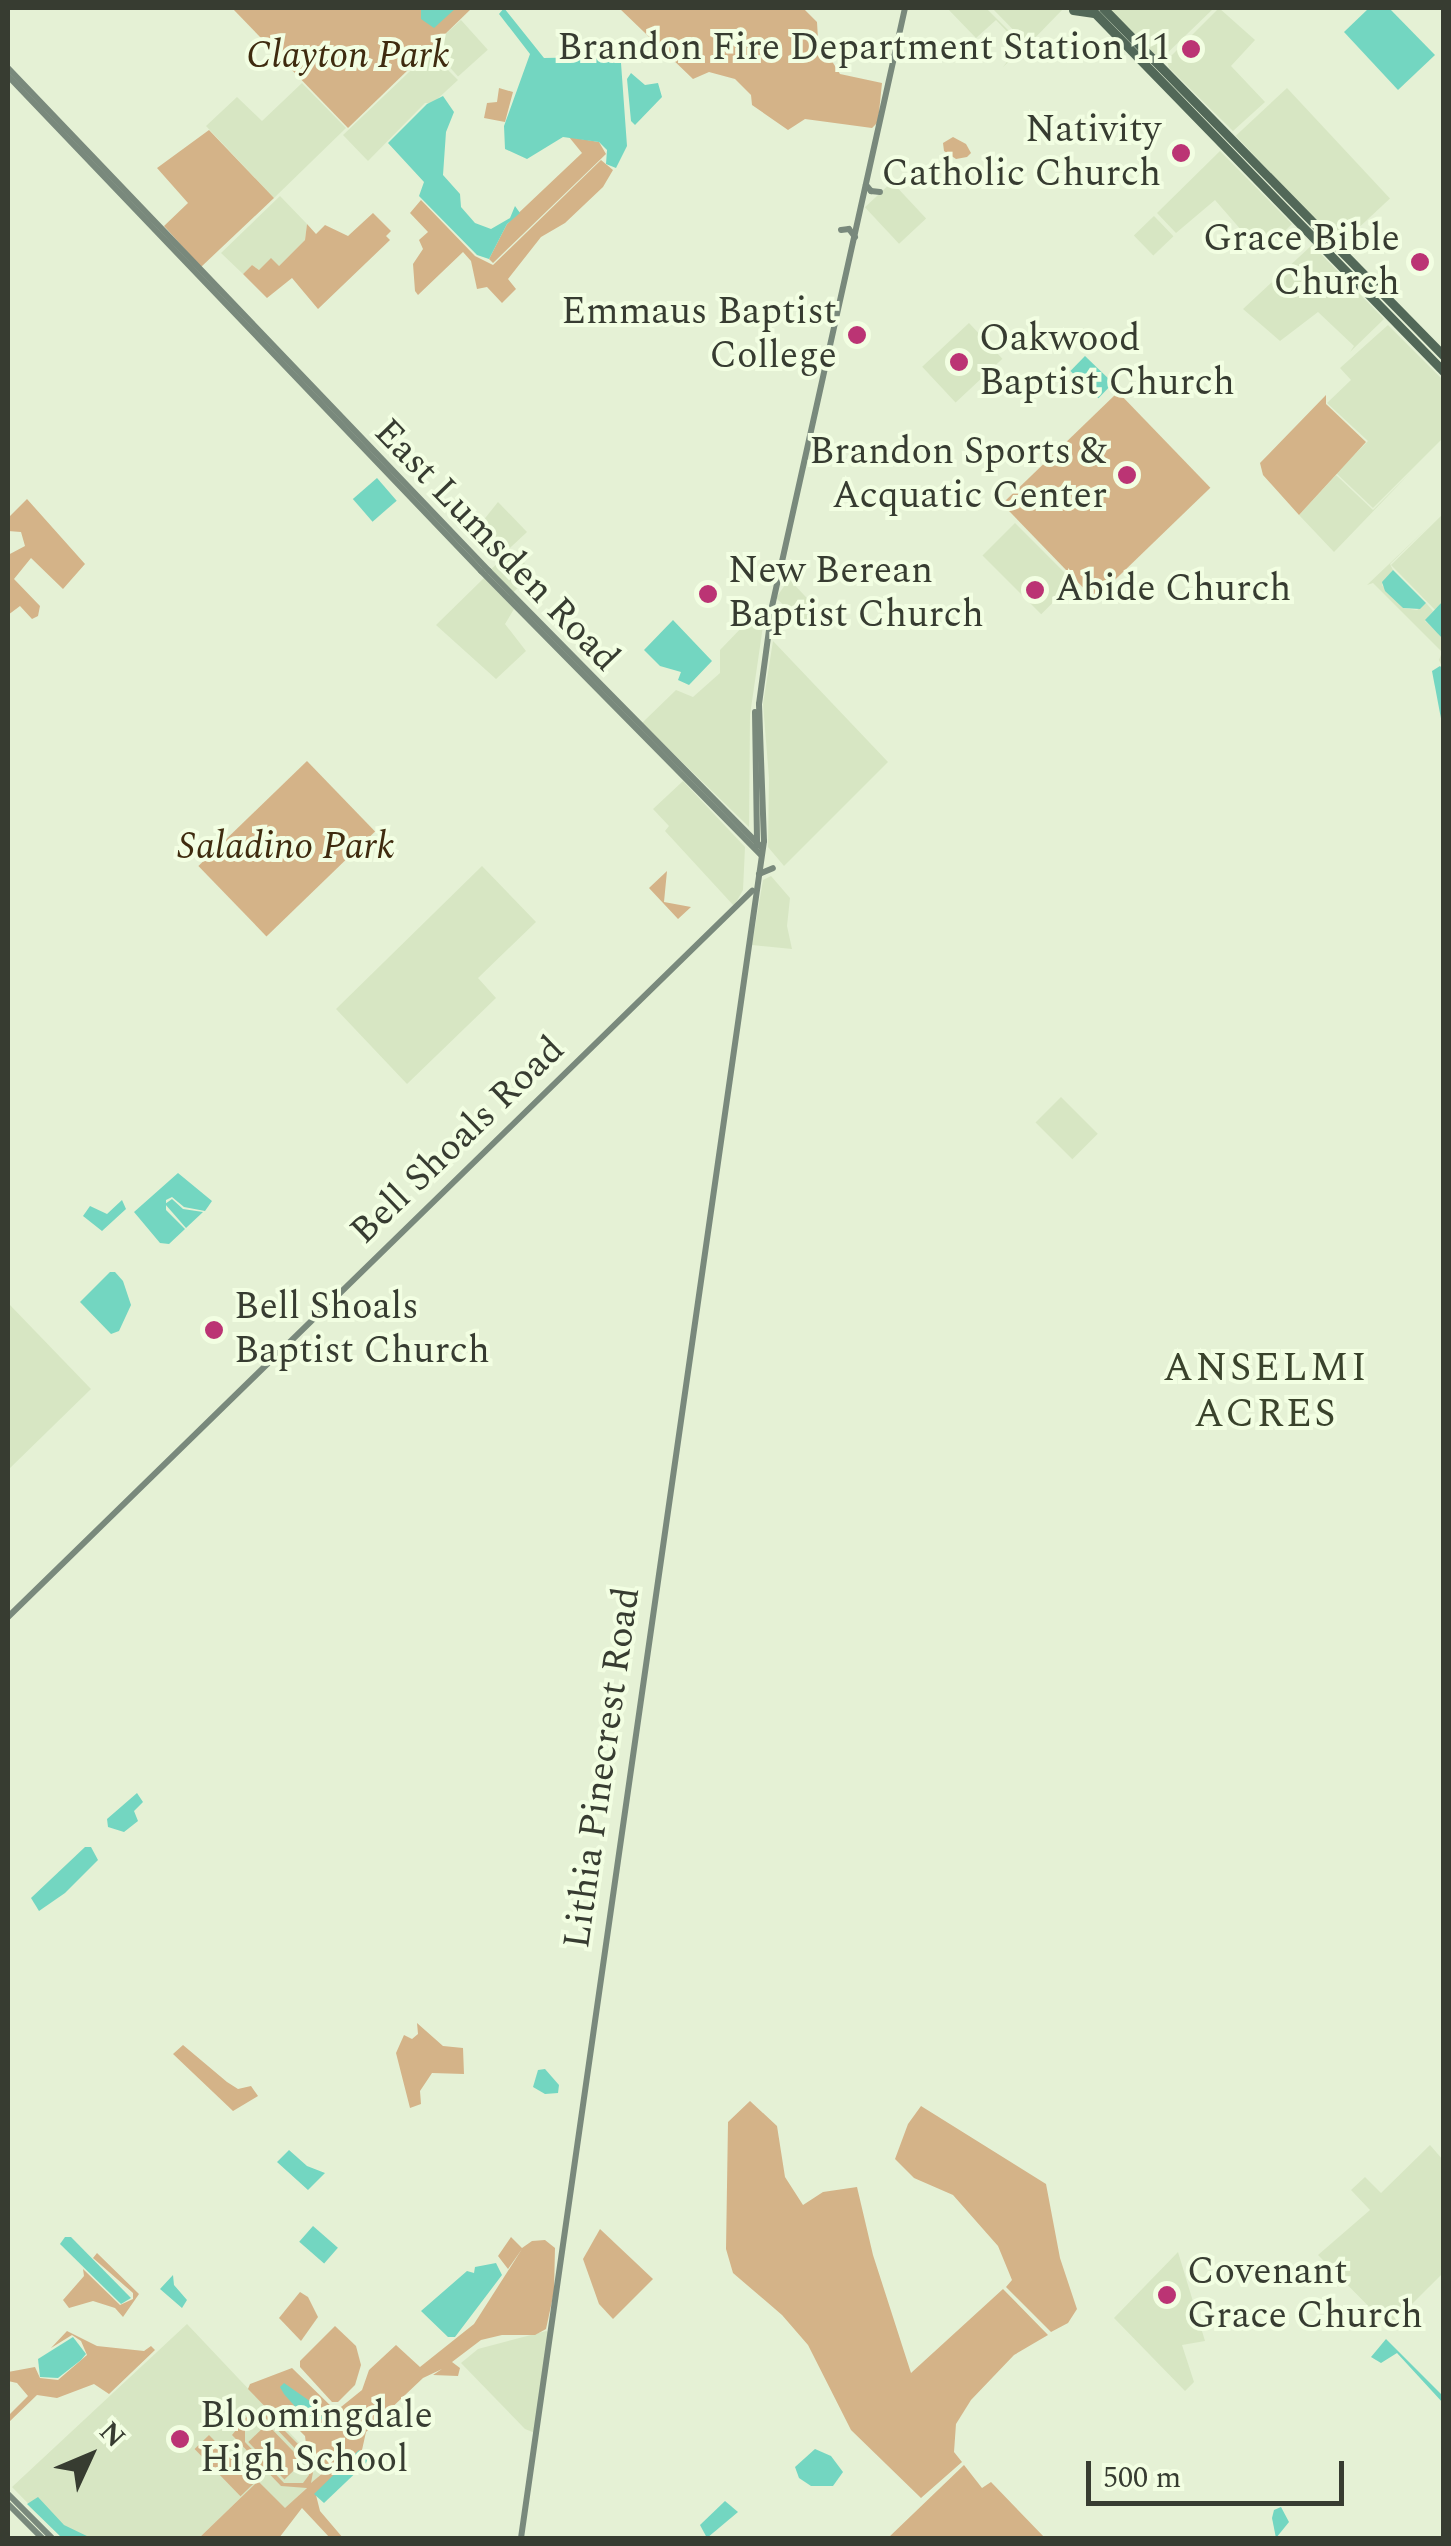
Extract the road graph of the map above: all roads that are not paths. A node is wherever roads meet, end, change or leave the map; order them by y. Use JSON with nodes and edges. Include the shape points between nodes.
{"nodes":[{"id":1,"x":905,"y":8,"type":"edge"},
{"id":2,"x":1073,"y":10,"type":"dead end"},
{"id":3,"x":1096,"y":10,"type":"edge"},
{"id":4,"x":8,"y":68,"type":"edge"},
{"id":5,"x":1154,"y":68,"type":"dead end"},
{"id":6,"x":8,"y":76,"type":"edge"},
{"id":7,"x":1190,"y":97,"type":"junction"},
{"id":8,"x":1192,"y":115,"type":"junction"},
{"id":9,"x":1230,"y":139,"type":"junction"},
{"id":10,"x":1222,"y":147,"type":"junction"},
{"id":11,"x":1266,"y":176,"type":"junction"},
{"id":12,"x":866,"y":185,"type":"junction"},
{"id":13,"x":880,"y":192,"type":"dead end"},
{"id":14,"x":840,"y":230,"type":"dead end"},
{"id":15,"x":855,"y":240,"type":"junction"},
{"id":16,"x":197,"y":271,"type":"junction"},
{"id":17,"x":1393,"y":313,"type":"junction"},
{"id":18,"x":1437,"y":355,"type":"edge"},
{"id":19,"x":1444,"y":368,"type":"edge"},
{"id":20,"x":763,"y":656,"type":"junction"},
{"id":21,"x":674,"y":768,"type":"junction"},
{"id":22,"x":705,"y":787,"type":"junction"},
{"id":23,"x":758,"y":799,"type":"junction"},
{"id":24,"x":744,"y":828,"type":"junction"},
{"id":25,"x":757,"y":848,"type":"junction"},
{"id":26,"x":774,"y":868,"type":"dead end"},
{"id":27,"x":758,"y":874,"type":"junction"},
{"id":28,"x":752,"y":892,"type":"junction"},
{"id":29,"x":749,"y":911,"type":"junction"},
{"id":30,"x":731,"y":914,"type":"junction"},
{"id":31,"x":738,"y":1005,"type":"junction"},
{"id":32,"x":8,"y":1616,"type":"edge"},
{"id":33,"x":569,"y":2241,"type":"dead end"},
{"id":34,"x":556,"y":2297,"type":"junction"},
{"id":35,"x":8,"y":2494,"type":"edge"},
{"id":36,"x":13,"y":2506,"type":"edge"},
{"id":37,"x":42,"y":2538,"type":"edge"},
{"id":38,"x":52,"y":2538,"type":"edge"},
{"id":39,"x":522,"y":2538,"type":"edge"}],
"edges":[{"from":1,"to":12,"type":"main road","name":"Lithia Pinecrest Road"},
{"from":2,"to":3,"type":"highway"},
{"from":3,"to":7,"type":"highway"},
{"from":3,"to":8,"type":"highway"},
{"from":4,"to":16,"type":"main road"},
{"from":5,"to":7,"type":"highway"},
{"from":6,"to":16,"type":"main road"},
{"from":7,"to":9,"type":"highway"},
{"from":8,"to":9,"type":"highway"},
{"from":8,"to":10,"type":"highway"},
{"from":9,"to":11,"type":"highway"},
{"from":10,"to":11,"type":"highway"},
{"from":10,"to":17,"type":"highway"},
{"from":11,"to":17,"type":"highway"},
{"from":12,"to":13,"type":"main road"},
{"from":12,"to":15,"type":"main road","name":"Lithia Pinecrest Road"},
{"from":14,"to":15,"type":"main road","via":[[850,230]]},
{"from":15,"to":20,"type":"main road","name":"Lithia Pinecrest Road"},
{"from":16,"to":21,"type":"main road","name":"East Lumsden Road"},
{"from":16,"to":22,"type":"main road","name":"East Lumsden Road"},
{"from":17,"to":18,"type":"highway"},
{"from":18,"to":19,"type":"highway"},
{"from":20,"to":23,"type":"main road","name":"Lithia Pinecrest Road","via":[[754,727]]},
{"from":20,"to":25,"type":"main road","name":"Lithia Pinecrest Road","via":[[765,794]]},
{"from":21,"to":22,"type":"main road"},
{"from":21,"to":25,"type":"main road","name":"East Lumsden Road"},
{"from":22,"to":24,"type":"main road","name":"East Lumsden Road"},
{"from":23,"to":24,"type":"main road","via":[[753,826]]},
{"from":23,"to":25,"type":"main road","name":"Lithia Pinecrest Road"},
{"from":24,"to":25,"type":"main road","name":"East Lumsden Road"},
{"from":25,"to":27,"type":"main road","name":"Lithia Pinecrest Road"},
{"from":25,"to":28,"type":"main road","name":"Lithia Pinecrest Road"},
{"from":26,"to":27,"type":"main road"},
{"from":27,"to":31,"type":"main road","name":"Lithia Pinecrest Road"},
{"from":28,"to":29,"type":"main road","name":"Lithia Pinecrest Road"},
{"from":28,"to":30,"type":"main road","name":"Bell Shoals Road"},
{"from":29,"to":30,"type":"main road"},
{"from":29,"to":31,"type":"main road","name":"Lithia Pinecrest Road"},
{"from":30,"to":32,"type":"main road","name":"Bell Shoals Road"},
{"from":31,"to":34,"type":"main road","name":"Lithia Pinecrest Road"},
{"from":33,"to":34,"type":"main road"},
{"from":34,"to":39,"type":"main road","name":"Lithia Pinecrest Road"},
{"from":35,"to":36,"type":"main road"},
{"from":36,"to":37,"type":"main road"},
{"from":36,"to":38,"type":"main road"}]}
